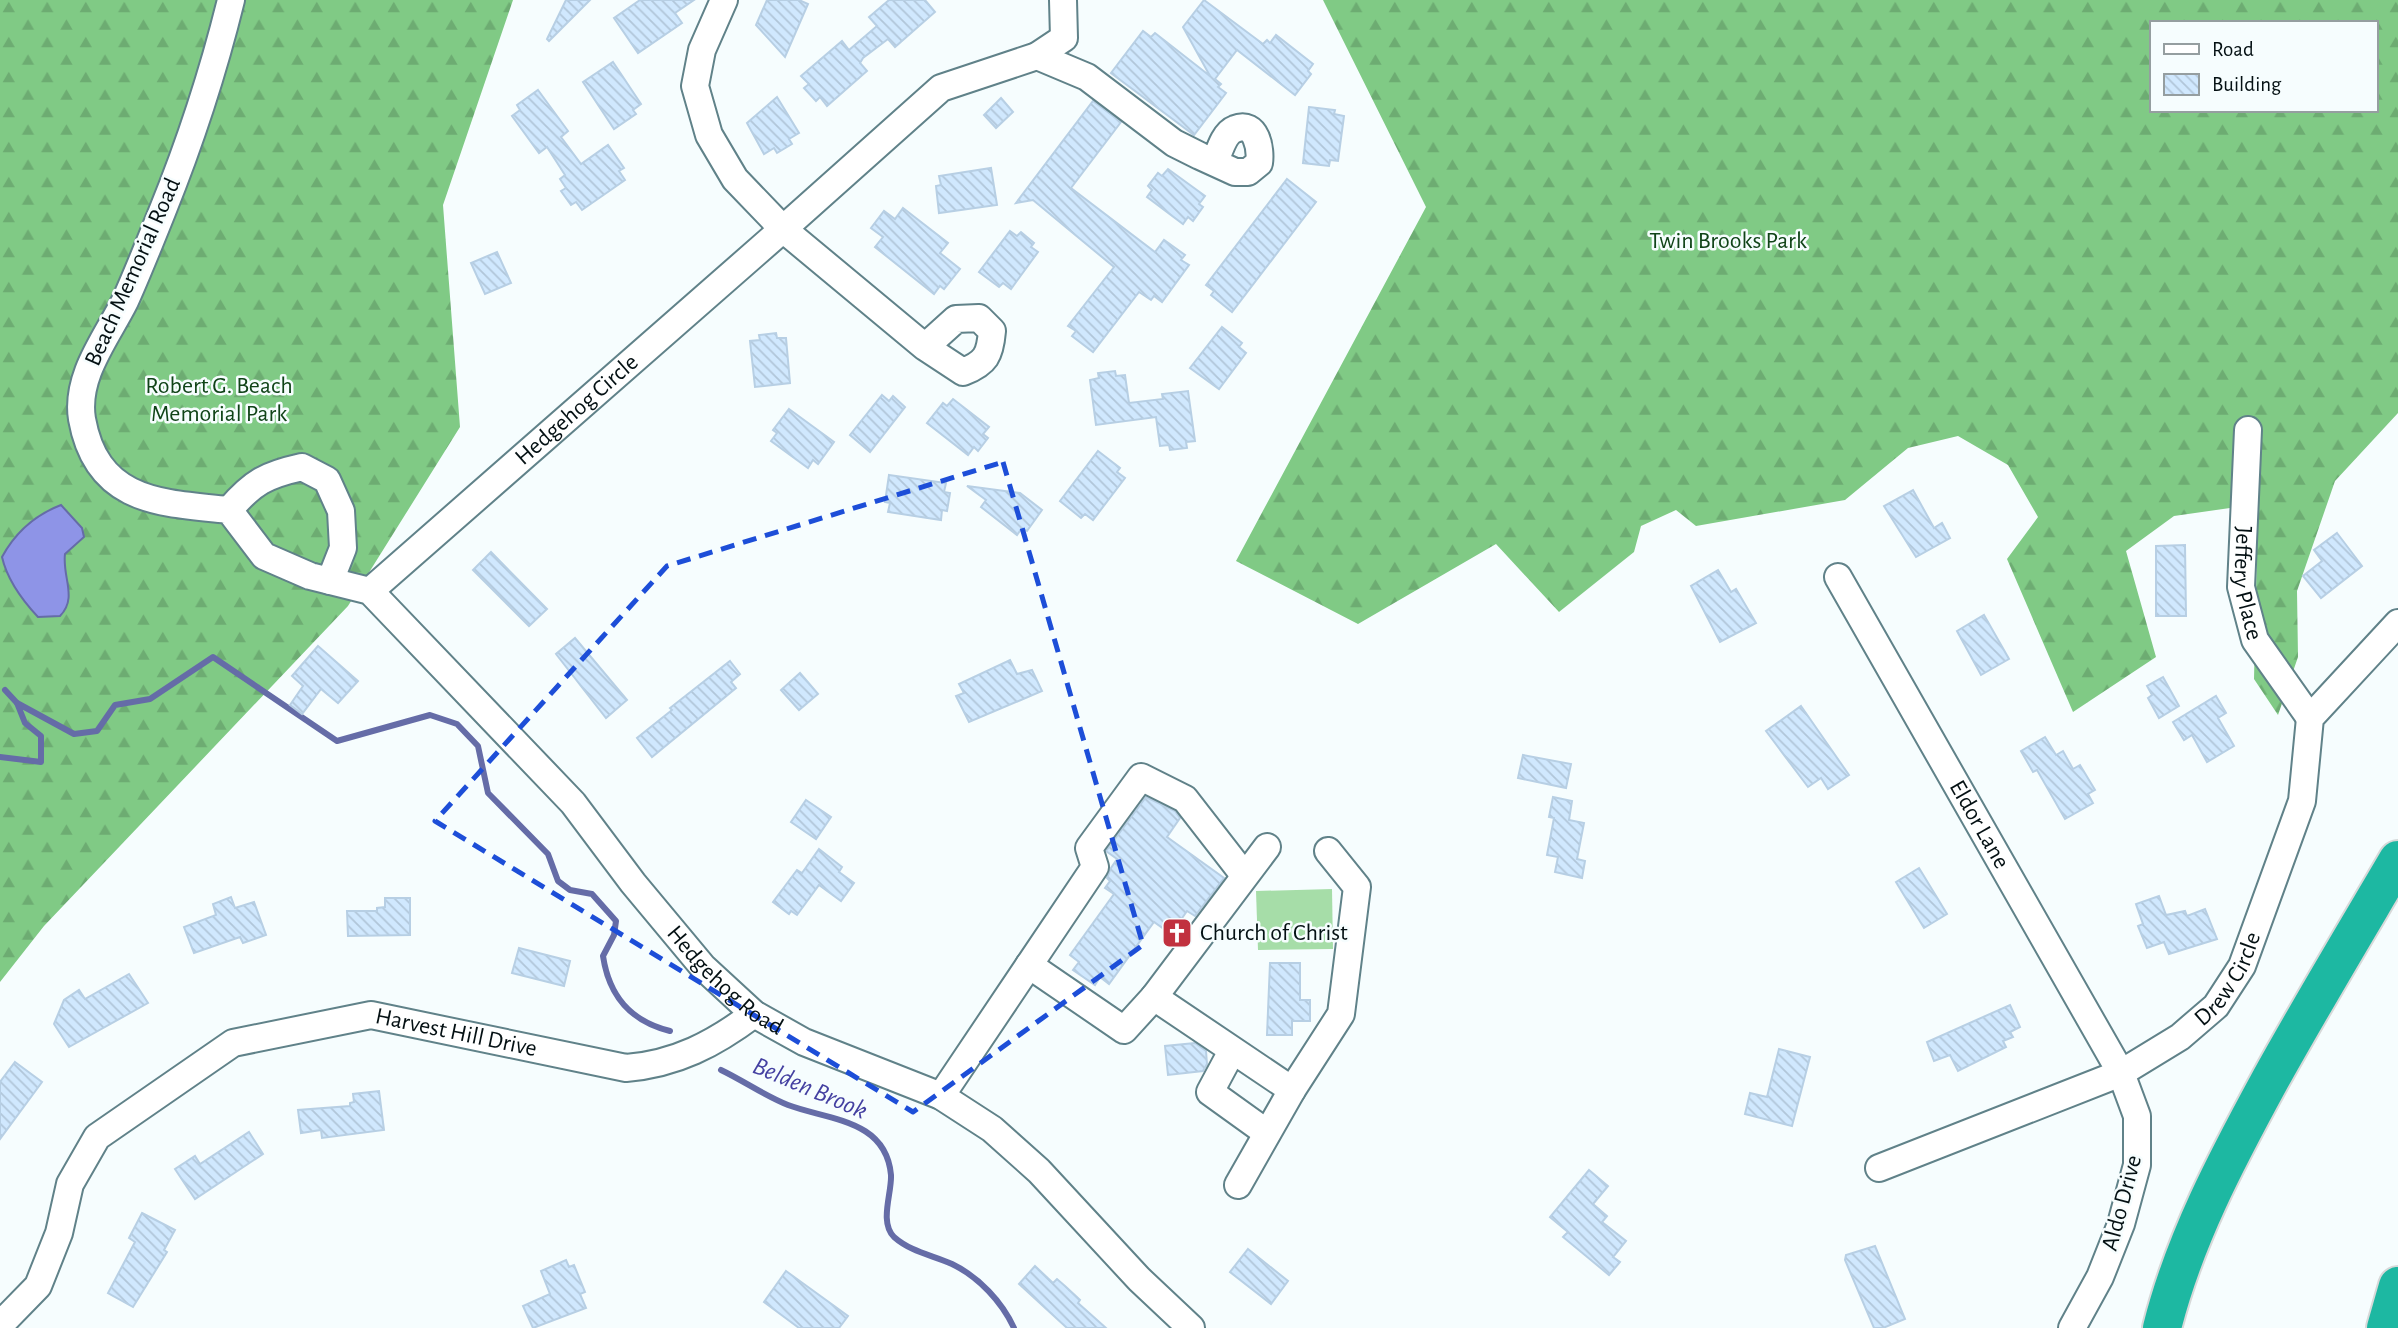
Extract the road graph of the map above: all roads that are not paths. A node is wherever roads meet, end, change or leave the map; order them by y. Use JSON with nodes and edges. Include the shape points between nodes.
{"nodes":[{"id":1,"x":231,"y":0,"type":"edge"},
{"id":2,"x":724,"y":0,"type":"edge"},
{"id":3,"x":1065,"y":1,"type":"edge"},
{"id":4,"x":1037,"y":56,"type":"junction"},
{"id":5,"x":1214,"y":162,"type":"dead end"},
{"id":6,"x":783,"y":229,"type":"junction"},
{"id":7,"x":925,"y":347,"type":"dead end"},
{"id":8,"x":2248,"y":430,"type":"dead end"},
{"id":9,"x":229,"y":510,"type":"junction"},
{"id":10,"x":1838,"y":577,"type":"dead end"},
{"id":11,"x":320,"y":579,"type":"junction"},
{"id":12,"x":370,"y":591,"type":"junction"},
{"id":13,"x":2398,"y":622,"type":"edge"},
{"id":14,"x":2310,"y":718,"type":"junction"},
{"id":15,"x":1267,"y":847,"type":"dead end"},
{"id":16,"x":1328,"y":851,"type":"dead end"},
{"id":17,"x":2398,"y":860,"type":"edge"},
{"id":18,"x":1244,"y":875,"type":"junction"},
{"id":19,"x":1029,"y":965,"type":"junction"},
{"id":20,"x":1154,"y":997,"type":"junction"},
{"id":21,"x":754,"y":1014,"type":"junction"},
{"id":22,"x":1232,"y":1051,"type":"junction"},
{"id":23,"x":2122,"y":1073,"type":"junction"},
{"id":24,"x":1292,"y":1090,"type":"junction"},
{"id":25,"x":941,"y":1096,"type":"junction"},
{"id":26,"x":1268,"y":1133,"type":"junction"},
{"id":27,"x":1879,"y":1168,"type":"dead end"},
{"id":28,"x":1238,"y":1185,"type":"dead end"},
{"id":29,"x":2398,"y":1286,"type":"edge"},
{"id":30,"x":0,"y":1325,"type":"edge"},
{"id":31,"x":1191,"y":1328,"type":"edge"},
{"id":32,"x":2073,"y":1328,"type":"edge"},
{"id":33,"x":2162,"y":1328,"type":"edge"},
{"id":34,"x":2386,"y":1328,"type":"edge"}],
"edges":[{"from":1,"to":9,"type":"street","name":"Beach Memorial Road","via":[[213,72],[177,172],[125,301],[92,360],[82,418],[103,469],[129,493],[164,503]]},
{"from":2,"to":6,"type":"street","via":[[702,50],[695,86],[709,135],[735,179]]},
{"from":3,"to":4,"type":"street","name":"Hedgehog Circle","via":[[1064,38]]},
{"from":4,"to":5,"type":"street","via":[[1087,77],[1174,143]]},
{"from":4,"to":6,"type":"street","name":"Hedgehog Circle","via":[[941,88]]},
{"from":6,"to":7,"type":"street"},
{"from":6,"to":12,"type":"street","name":"Hedgehog Circle"},
{"from":8,"to":14,"type":"street","name":"Jeffery Place","via":[[2241,587],[2255,640]]},
{"from":9,"to":11,"type":"street","via":[[264,556]]},
{"from":9,"to":11,"type":"street","via":[[248,488],[271,474],[302,467],[327,480],[341,511],[343,548]]},
{"from":10,"to":23,"type":"street","name":"Eldor Lane"},
{"from":11,"to":12,"type":"street"},
{"from":12,"to":21,"type":"street","name":"Hedgehog Road","via":[[573,803],[696,958]]},
{"from":13,"to":14,"type":"street"},
{"from":14,"to":23,"type":"street","name":"Drew Circle","via":[[2302,801],[2242,966],[2216,1006],[2180,1037]]},
{"from":15,"to":18,"type":"street"},
{"from":16,"to":24,"type":"street","via":[[1357,887],[1341,1014]]},
{"from":17,"to":33,"type":"highway","via":[[2319,992],[2228,1160],[2195,1229]]},
{"from":18,"to":19,"type":"street","via":[[1185,799],[1142,778],[1089,848],[1095,867]]},
{"from":18,"to":20,"type":"street"},
{"from":19,"to":20,"type":"street","via":[[1124,1030]]},
{"from":19,"to":25,"type":"street"},
{"from":20,"to":22,"type":"street"},
{"from":21,"to":25,"type":"street","name":"Hedgehog Road","via":[[804,1042]]},
{"from":21,"to":30,"type":"street","name":"Harvest Hill Drive","via":[[684,1058],[626,1068],[371,1015],[233,1043],[97,1137],[70,1184],[59,1233],[37,1286]]},
{"from":22,"to":24,"type":"street"},
{"from":22,"to":26,"type":"street","via":[[1210,1092]]},
{"from":23,"to":27,"type":"street","name":"Drew Circle"},
{"from":23,"to":32,"type":"street","name":"Aldo Drive","via":[[2137,1116],[2137,1165],[2117,1235]]},
{"from":24,"to":26,"type":"street"},
{"from":25,"to":31,"type":"street","name":"Hedgehog Road","via":[[992,1129],[1039,1171]]},
{"from":26,"to":28,"type":"street"},
{"from":29,"to":34,"type":"highway"}]}
